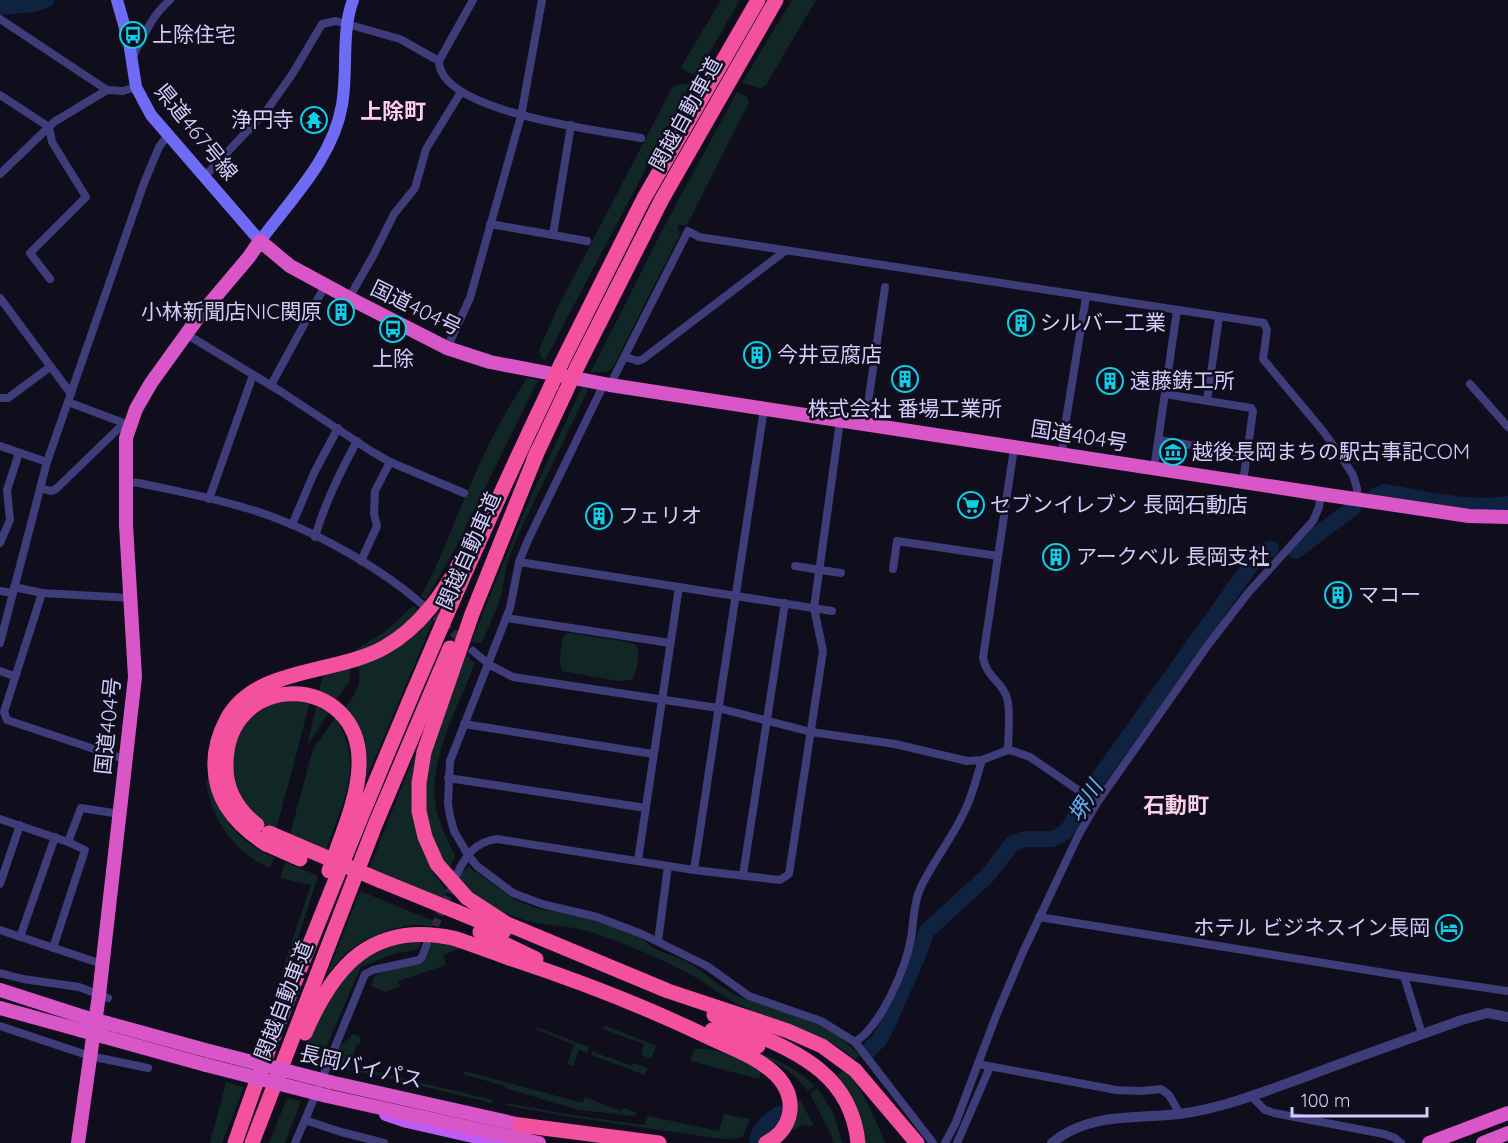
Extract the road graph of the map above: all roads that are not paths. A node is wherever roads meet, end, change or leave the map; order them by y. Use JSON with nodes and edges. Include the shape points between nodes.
{"nodes":[{"id":1,"x":117,"y":0,"type":"edge"},
{"id":2,"x":170,"y":0,"type":"edge"},
{"id":3,"x":353,"y":0,"type":"edge"},
{"id":4,"x":472,"y":0,"type":"edge"},
{"id":5,"x":542,"y":0,"type":"edge"},
{"id":6,"x":758,"y":0,"type":"edge"},
{"id":7,"x":776,"y":0,"type":"edge"},
{"id":8,"x":0,"y":20,"type":"edge"},
{"id":9,"x":347,"y":23,"type":"junction"},
{"id":10,"x":130,"y":61,"type":"junction"},
{"id":11,"x":439,"y":61,"type":"junction"},
{"id":12,"x":136,"y":87,"type":"junction"},
{"id":13,"x":107,"y":90,"type":"junction"},
{"id":14,"x":461,"y":92,"type":"junction"},
{"id":15,"x":0,"y":95,"type":"edge"},
{"id":16,"x":521,"y":116,"type":"junction"},
{"id":17,"x":571,"y":125,"type":"junction"},
{"id":18,"x":49,"y":127,"type":"junction"},
{"id":19,"x":168,"y":135,"type":"junction"},
{"id":20,"x":641,"y":138,"type":"dead end"},
{"id":21,"x":0,"y":174,"type":"edge"},
{"id":22,"x":205,"y":176,"type":"junction"},
{"id":23,"x":490,"y":224,"type":"junction"},
{"id":24,"x":553,"y":235,"type":"junction"},
{"id":25,"x":260,"y":241,"type":"junction"},
{"id":26,"x":587,"y":241,"type":"dead end"},
{"id":27,"x":785,"y":251,"type":"junction"},
{"id":28,"x":50,"y":279,"type":"dead end"},
{"id":29,"x":325,"y":286,"type":"junction"},
{"id":30,"x":885,"y":288,"type":"dead end"},
{"id":31,"x":1086,"y":297,"type":"junction"},
{"id":32,"x":0,"y":298,"type":"edge"},
{"id":33,"x":349,"y":298,"type":"junction"},
{"id":34,"x":1177,"y":310,"type":"junction"},
{"id":35,"x":1219,"y":316,"type":"junction"},
{"id":36,"x":186,"y":333,"type":"junction"},
{"id":37,"x":447,"y":348,"type":"junction"},
{"id":38,"x":625,"y":357,"type":"junction"},
{"id":39,"x":50,"y":367,"type":"junction"},
{"id":40,"x":253,"y":375,"type":"junction"},
{"id":41,"x":1470,"y":384,"type":"dead end"},
{"id":42,"x":271,"y":385,"type":"junction"},
{"id":43,"x":607,"y":385,"type":"junction"},
{"id":44,"x":551,"y":386,"type":"junction"},
{"id":45,"x":1165,"y":394,"type":"junction"},
{"id":46,"x":0,"y":398,"type":"edge"},
{"id":47,"x":70,"y":398,"type":"junction"},
{"id":48,"x":1207,"y":400,"type":"junction"},
{"id":49,"x":764,"y":409,"type":"junction"},
{"id":50,"x":840,"y":421,"type":"junction"},
{"id":51,"x":865,"y":424,"type":"junction"},
{"id":52,"x":129,"y":425,"type":"junction"},
{"id":53,"x":1508,"y":427,"type":"edge"},
{"id":54,"x":338,"y":428,"type":"junction"},
{"id":55,"x":1159,"y":440,"type":"junction"},
{"id":56,"x":357,"y":441,"type":"junction"},
{"id":57,"x":0,"y":447,"type":"edge"},
{"id":58,"x":1014,"y":448,"type":"junction"},
{"id":59,"x":538,"y":450,"type":"junction"},
{"id":60,"x":19,"y":453,"type":"junction"},
{"id":61,"x":1062,"y":454,"type":"junction"},
{"id":62,"x":1247,"y":454,"type":"junction"},
{"id":63,"x":47,"y":462,"type":"junction"},
{"id":64,"x":390,"y":462,"type":"junction"},
{"id":65,"x":1154,"y":469,"type":"junction"},
{"id":66,"x":126,"y":482,"type":"junction"},
{"id":67,"x":1243,"y":482,"type":"junction"},
{"id":68,"x":40,"y":488,"type":"junction"},
{"id":69,"x":464,"y":493,"type":"dead end"},
{"id":70,"x":1321,"y":495,"type":"junction"},
{"id":71,"x":209,"y":499,"type":"junction"},
{"id":72,"x":1357,"y":500,"type":"junction"},
{"id":73,"x":1508,"y":517,"type":"edge"},
{"id":74,"x":292,"y":525,"type":"junction"},
{"id":75,"x":315,"y":537,"type":"junction"},
{"id":76,"x":0,"y":543,"type":"edge"},
{"id":77,"x":998,"y":556,"type":"junction"},
{"id":78,"x":361,"y":561,"type":"junction"},
{"id":79,"x":519,"y":562,"type":"junction"},
{"id":80,"x":795,"y":566,"type":"dead end"},
{"id":81,"x":819,"y":569,"type":"junction"},
{"id":82,"x":893,"y":569,"type":"dead end"},
{"id":83,"x":841,"y":573,"type":"dead end"},
{"id":84,"x":679,"y":587,"type":"junction"},
{"id":85,"x":13,"y":590,"type":"junction"},
{"id":86,"x":0,"y":591,"type":"edge"},
{"id":87,"x":42,"y":593,"type":"junction"},
{"id":88,"x":735,"y":595,"type":"junction"},
{"id":89,"x":131,"y":598,"type":"junction"},
{"id":90,"x":785,"y":603,"type":"junction"},
{"id":91,"x":423,"y":605,"type":"tunnel mouth"},
{"id":92,"x":814,"y":608,"type":"junction"},
{"id":93,"x":832,"y":611,"type":"dead end"},
{"id":94,"x":506,"y":618,"type":"junction"},
{"id":95,"x":0,"y":643,"type":"edge"},
{"id":96,"x":670,"y":643,"type":"junction"},
{"id":97,"x":473,"y":651,"type":"tunnel mouth"},
{"id":98,"x":488,"y":663,"type":"junction"},
{"id":99,"x":0,"y":671,"type":"edge"},
{"id":100,"x":14,"y":676,"type":"junction"},
{"id":101,"x":662,"y":699,"type":"junction"},
{"id":102,"x":717,"y":708,"type":"junction"},
{"id":103,"x":766,"y":720,"type":"junction"},
{"id":104,"x":464,"y":724,"type":"junction"},
{"id":105,"x":811,"y":732,"type":"junction"},
{"id":106,"x":1008,"y":750,"type":"junction"},
{"id":107,"x":653,"y":754,"type":"junction"},
{"id":108,"x":127,"y":760,"type":"junction"},
{"id":109,"x":982,"y":760,"type":"junction"},
{"id":110,"x":448,"y":778,"type":"junction"},
{"id":111,"x":1094,"y":802,"type":"junction"},
{"id":112,"x":646,"y":808,"type":"junction"},
{"id":113,"x":120,"y":814,"type":"junction"},
{"id":114,"x":0,"y":819,"type":"edge"},
{"id":115,"x":20,"y":825,"type":"junction"},
{"id":116,"x":55,"y":837,"type":"junction"},
{"id":117,"x":268,"y":839,"type":"junction"},
{"id":118,"x":68,"y":842,"type":"junction"},
{"id":119,"x":468,"y":855,"type":"junction"},
{"id":120,"x":638,"y":860,"type":"junction"},
{"id":121,"x":668,"y":866,"type":"junction"},
{"id":122,"x":694,"y":870,"type":"junction"},
{"id":123,"x":457,"y":874,"type":"tunnel mouth"},
{"id":124,"x":743,"y":875,"type":"junction"},
{"id":125,"x":0,"y":884,"type":"edge"},
{"id":126,"x":377,"y":885,"type":"junction"},
{"id":127,"x":1040,"y":917,"type":"junction"},
{"id":128,"x":0,"y":930,"type":"edge"},
{"id":129,"x":20,"y":937,"type":"junction"},
{"id":130,"x":658,"y":941,"type":"junction"},
{"id":131,"x":427,"y":944,"type":"tunnel mouth"},
{"id":132,"x":53,"y":948,"type":"junction"},
{"id":133,"x":594,"y":961,"type":"junction"},
{"id":134,"x":102,"y":964,"type":"junction"},
{"id":135,"x":0,"y":973,"type":"edge"},
{"id":136,"x":1404,"y":976,"type":"junction"},
{"id":137,"x":585,"y":983,"type":"junction"},
{"id":138,"x":0,"y":990,"type":"edge"},
{"id":139,"x":1508,"y":991,"type":"edge"},
{"id":140,"x":669,"y":992,"type":"junction"},
{"id":141,"x":289,"y":995,"type":"junction"},
{"id":142,"x":103,"y":996,"type":"junction"},
{"id":143,"x":0,"y":1008,"type":"edge"},
{"id":144,"x":661,"y":1014,"type":"junction"},
{"id":145,"x":1508,"y":1017,"type":"edge"},
{"id":146,"x":82,"y":1023,"type":"junction"},
{"id":147,"x":0,"y":1026,"type":"edge"},
{"id":148,"x":106,"y":1030,"type":"junction"},
{"id":149,"x":1422,"y":1034,"type":"junction"},
{"id":150,"x":855,"y":1042,"type":"junction"},
{"id":151,"x":90,"y":1056,"type":"junction"},
{"id":152,"x":978,"y":1064,"type":"junction"},
{"id":153,"x":990,"y":1067,"type":"junction"},
{"id":154,"x":148,"y":1068,"type":"dead end"},
{"id":155,"x":328,"y":1089,"type":"junction"},
{"id":156,"x":1251,"y":1096,"type":"junction"},
{"id":157,"x":344,"y":1100,"type":"junction"},
{"id":158,"x":1508,"y":1113,"type":"edge"},
{"id":159,"x":1180,"y":1114,"type":"junction"},
{"id":160,"x":304,"y":1120,"type":"junction"},
{"id":161,"x":520,"y":1125,"type":"junction"},
{"id":162,"x":1508,"y":1133,"type":"edge"},
{"id":163,"x":78,"y":1143,"type":"edge"},
{"id":164,"x":235,"y":1143,"type":"edge"},
{"id":165,"x":252,"y":1143,"type":"edge"},
{"id":166,"x":258,"y":1143,"type":"edge"},
{"id":167,"x":295,"y":1143,"type":"edge"},
{"id":168,"x":384,"y":1143,"type":"edge"},
{"id":169,"x":504,"y":1143,"type":"edge"},
{"id":170,"x":539,"y":1143,"type":"edge"},
{"id":171,"x":611,"y":1143,"type":"edge"},
{"id":172,"x":659,"y":1143,"type":"edge"},
{"id":173,"x":766,"y":1143,"type":"edge"},
{"id":174,"x":848,"y":1143,"type":"edge"},
{"id":175,"x":858,"y":1143,"type":"edge"},
{"id":176,"x":917,"y":1143,"type":"edge"},
{"id":177,"x":933,"y":1143,"type":"edge"},
{"id":178,"x":945,"y":1143,"type":"edge"},
{"id":179,"x":957,"y":1143,"type":"edge"},
{"id":180,"x":1052,"y":1143,"type":"edge"},
{"id":181,"x":1401,"y":1143,"type":"edge"},
{"id":182,"x":1429,"y":1143,"type":"edge"},
{"id":183,"x":1483,"y":1143,"type":"edge"}],
"edges":[{"from":1,"to":10,"type":"main road","name":"県道467号線"},
{"from":2,"to":10,"type":"street","via":[[150,24]]},
{"from":3,"to":9,"type":"main road"},
{"from":4,"to":11,"type":"street"},
{"from":5,"to":16,"type":"street"},
{"from":6,"to":44,"type":"highway","name":"関越自動車道","bridge":true,"via":[[649,191]]},
{"from":7,"to":59,"type":"highway","name":"関越自動車道","bridge":true,"via":[[662,199]]},
{"from":8,"to":13,"type":"street"},
{"from":9,"to":11,"type":"street","via":[[409,42]]},
{"from":9,"to":22,"type":"street","via":[[322,24],[267,110]]},
{"from":9,"to":25,"type":"main road","via":[[342,105],[334,132],[312,173]]},
{"from":10,"to":12,"type":"main road","name":"県道467号線"},
{"from":11,"to":14,"type":"street","via":[[441,72]]},
{"from":12,"to":13,"type":"street"},
{"from":12,"to":19,"type":"main road","name":"県道467号線","via":[[151,115]]},
{"from":13,"to":18,"type":"street"},
{"from":14,"to":16,"type":"street"},
{"from":14,"to":33,"type":"street","via":[[426,149],[416,189],[394,214]]},
{"from":15,"to":18,"type":"street"},
{"from":16,"to":17,"type":"street"},
{"from":16,"to":23,"type":"street"},
{"from":17,"to":20,"type":"street"},
{"from":17,"to":24,"type":"street"},
{"from":18,"to":21,"type":"street"},
{"from":18,"to":28,"type":"street","via":[[52,142],[86,197],[30,253]]},
{"from":19,"to":22,"type":"main road","name":"県道467号線"},
{"from":19,"to":47,"type":"street","via":[[144,183]]},
{"from":22,"to":25,"type":"main road","name":"県道467号線"},
{"from":23,"to":24,"type":"street"},
{"from":23,"to":37,"type":"street","via":[[470,298]]},
{"from":24,"to":26,"type":"street"},
{"from":25,"to":29,"type":"highway","name":"国道404号","via":[[290,266]]},
{"from":25,"to":36,"type":"highway","name":"国道404号"},
{"from":27,"to":31,"type":"street"},
{"from":27,"to":38,"type":"street","via":[[643,359]]},
{"from":27,"to":38,"type":"street","via":[[699,237],[688,231]]},
{"from":29,"to":33,"type":"highway","name":"国道404号"},
{"from":29,"to":42,"type":"street"},
{"from":30,"to":51,"type":"street"},
{"from":31,"to":34,"type":"street"},
{"from":31,"to":61,"type":"street"},
{"from":32,"to":39,"type":"street"},
{"from":33,"to":37,"type":"highway","name":"国道404号"},
{"from":34,"to":35,"type":"street"},
{"from":34,"to":45,"type":"street"},
{"from":35,"to":48,"type":"street"},
{"from":35,"to":72,"type":"street","via":[[1264,323],[1267,330],[1263,359],[1340,455],[1353,475]]},
{"from":36,"to":40,"type":"street"},
{"from":36,"to":52,"type":"highway","name":"国道404号","via":[[142,397]]},
{"from":37,"to":43,"type":"highway","name":"国道404号","via":[[490,362]]},
{"from":38,"to":43,"type":"street"},
{"from":39,"to":46,"type":"street","via":[[8,398]]},
{"from":39,"to":47,"type":"street"},
{"from":40,"to":42,"type":"street"},
{"from":40,"to":71,"type":"street"},
{"from":41,"to":53,"type":"street"},
{"from":42,"to":54,"type":"street"},
{"from":43,"to":49,"type":"highway","name":"国道404号"},
{"from":43,"to":79,"type":"street"},
{"from":44,"to":117,"type":"highway","via":[[534,412],[457,569],[421,619],[398,639],[370,655],[264,685],[229,716],[216,748],[215,770],[222,801],[250,833]]},
{"from":44,"to":141,"type":"highway","name":"関越自動車道","via":[[419,679]]},
{"from":45,"to":48,"type":"street"},
{"from":45,"to":55,"type":"street"},
{"from":47,"to":52,"type":"street"},
{"from":47,"to":63,"type":"street"},
{"from":48,"to":62,"type":"street","via":[[1251,408]]},
{"from":49,"to":50,"type":"highway","name":"国道404号"},
{"from":49,"to":88,"type":"street"},
{"from":50,"to":51,"type":"highway","name":"国道404号"},
{"from":50,"to":81,"type":"street"},
{"from":51,"to":58,"type":"highway","name":"国道404号"},
{"from":52,"to":66,"type":"highway","name":"国道404号"},
{"from":52,"to":68,"type":"street","via":[[118,429],[56,489]]},
{"from":54,"to":56,"type":"street"},
{"from":54,"to":74,"type":"street"},
{"from":55,"to":62,"type":"street"},
{"from":55,"to":65,"type":"street"},
{"from":56,"to":64,"type":"street"},
{"from":56,"to":75,"type":"street","via":[[334,484]]},
{"from":57,"to":60,"type":"street"},
{"from":58,"to":61,"type":"highway","name":"国道404号"},
{"from":58,"to":77,"type":"street"},
{"from":59,"to":133,"type":"highway","via":[[435,717],[421,768],[419,811],[434,858],[467,898],[507,924]]},
{"from":59,"to":165,"type":"highway","name":"関越自動車道","via":[[375,825]]},
{"from":60,"to":63,"type":"street"},
{"from":60,"to":76,"type":"street","via":[[7,490],[10,520]]},
{"from":61,"to":65,"type":"highway","name":"国道404号"},
{"from":62,"to":67,"type":"street"},
{"from":63,"to":68,"type":"street"},
{"from":64,"to":69,"type":"street"},
{"from":64,"to":78,"type":"street","via":[[375,491],[377,526]]},
{"from":65,"to":67,"type":"highway","name":"国道404号"},
{"from":66,"to":71,"type":"street"},
{"from":66,"to":89,"type":"highway","name":"国道404号"},
{"from":67,"to":70,"type":"highway","name":"国道404号"},
{"from":68,"to":85,"type":"street"},
{"from":70,"to":72,"type":"highway","name":"国道404号"},
{"from":70,"to":111,"type":"street","via":[[1312,521],[1242,601]]},
{"from":71,"to":74,"type":"street"},
{"from":72,"to":73,"type":"highway","name":"国道404号","via":[[1469,516]]},
{"from":74,"to":75,"type":"street"},
{"from":75,"to":78,"type":"street"},
{"from":77,"to":82,"type":"street","via":[[897,541]]},
{"from":77,"to":106,"type":"street","via":[[983,658],[989,675],[1007,698]]},
{"from":78,"to":91,"type":"street"},
{"from":79,"to":84,"type":"street"},
{"from":79,"to":94,"type":"street"},
{"from":80,"to":81,"type":"street"},
{"from":81,"to":83,"type":"street"},
{"from":81,"to":92,"type":"street"},
{"from":84,"to":88,"type":"street"},
{"from":84,"to":96,"type":"street"},
{"from":85,"to":86,"type":"street"},
{"from":85,"to":87,"type":"street"},
{"from":85,"to":95,"type":"street"},
{"from":87,"to":89,"type":"street"},
{"from":87,"to":100,"type":"street"},
{"from":88,"to":90,"type":"street"},
{"from":88,"to":102,"type":"street"},
{"from":89,"to":108,"type":"highway","name":"国道404号","via":[[135,677]]},
{"from":90,"to":92,"type":"street"},
{"from":90,"to":103,"type":"street"},
{"from":92,"to":93,"type":"street"},
{"from":92,"to":105,"type":"street","via":[[823,651]]},
{"from":94,"to":96,"type":"street"},
{"from":94,"to":98,"type":"street"},
{"from":96,"to":101,"type":"street"},
{"from":97,"to":98,"type":"street"},
{"from":98,"to":101,"type":"street","via":[[513,677]]},
{"from":98,"to":104,"type":"street"},
{"from":99,"to":100,"type":"street"},
{"from":100,"to":108,"type":"street","via":[[3,712],[7,720]]},
{"from":101,"to":102,"type":"street"},
{"from":101,"to":107,"type":"street"},
{"from":102,"to":103,"type":"street"},
{"from":102,"to":122,"type":"street"},
{"from":103,"to":105,"type":"street"},
{"from":103,"to":124,"type":"street"},
{"from":104,"to":107,"type":"street"},
{"from":104,"to":110,"type":"street"},
{"from":105,"to":109,"type":"street","via":[[895,744],[967,761]]},
{"from":105,"to":124,"type":"street","via":[[789,874],[780,880]]},
{"from":106,"to":109,"type":"street"},
{"from":106,"to":111,"type":"street","via":[[1030,757]]},
{"from":107,"to":112,"type":"street"},
{"from":108,"to":113,"type":"highway","name":"国道404号"},
{"from":109,"to":150,"type":"street","via":[[966,808],[915,901],[911,940],[886,1004],[869,1032]]},
{"from":110,"to":112,"type":"street"},
{"from":110,"to":119,"type":"street","via":[[450,816]]},
{"from":111,"to":127,"type":"street"},
{"from":112,"to":120,"type":"street"},
{"from":113,"to":118,"type":"street","via":[[81,808]]},
{"from":113,"to":134,"type":"highway","name":"国道404号"},
{"from":114,"to":115,"type":"street"},
{"from":115,"to":116,"type":"street"},
{"from":115,"to":125,"type":"street"},
{"from":116,"to":118,"type":"street"},
{"from":116,"to":129,"type":"street"},
{"from":117,"to":126,"type":"highway","bridge":true},
{"from":117,"to":141,"type":"highway","via":[[231,794],[226,774],[228,743],[242,716],[266,698],[298,693],[318,698],[335,708],[349,724],[357,744],[358,775]]},
{"from":118,"to":132,"type":"street","via":[[85,852]]},
{"from":119,"to":120,"type":"street","via":[[478,844],[497,839]]},
{"from":119,"to":123,"type":"street"},
{"from":119,"to":130,"type":"street","via":[[494,880],[520,896],[597,917]]},
{"from":120,"to":121,"type":"street"},
{"from":121,"to":122,"type":"street"},
{"from":121,"to":130,"type":"street"},
{"from":122,"to":124,"type":"street"},
{"from":126,"to":133,"type":"highway"},
{"from":126,"to":137,"type":"highway"},
{"from":127,"to":136,"type":"street"},
{"from":127,"to":152,"type":"street"},
{"from":128,"to":129,"type":"street"},
{"from":129,"to":132,"type":"street"},
{"from":130,"to":150,"type":"street","via":[[707,966],[749,996],[821,1021]]},
{"from":131,"to":160,"type":"street","via":[[419,960],[365,974]]},
{"from":132,"to":134,"type":"street"},
{"from":133,"to":140,"type":"highway"},
{"from":134,"to":142,"type":"highway","name":"国道404号"},
{"from":135,"to":142,"type":"street","via":[[79,987]]},
{"from":136,"to":139,"type":"street"},
{"from":136,"to":149,"type":"street"},
{"from":137,"to":144,"type":"highway"},
{"from":137,"to":166,"type":"highway","via":[[442,936],[408,935],[377,943],[348,963],[323,993],[282,1080]]},
{"from":138,"to":146,"type":"highway","name":"長岡バイパス"},
{"from":140,"to":175,"type":"highway","via":[[816,1065],[843,1096]]},
{"from":140,"to":176,"type":"highway","via":[[788,1031],[828,1050],[863,1079]]},
{"from":141,"to":164,"type":"highway","name":"関越自動車道"},
{"from":142,"to":151,"type":"highway","name":"国道404号"},
{"from":143,"to":146,"type":"highway","name":"長岡バイパス"},
{"from":144,"to":173,"type":"highway","via":[[756,1060],[782,1081],[790,1098],[789,1116],[782,1130]]},
{"from":144,"to":174,"type":"highway","via":[[749,1042],[806,1069],[834,1101]]},
{"from":145,"to":149,"type":"street","via":[[1486,1013]]},
{"from":146,"to":148,"type":"highway","name":"長岡バイパス","bridge":true},
{"from":147,"to":151,"type":"street"},
{"from":148,"to":155,"type":"highway","name":"長岡バイパス","bridge":true,"via":[[209,1051]]},
{"from":148,"to":155,"type":"highway","name":"長岡バイパス","bridge":true,"via":[[206,1065]]},
{"from":149,"to":156,"type":"street"},
{"from":150,"to":177,"type":"street"},
{"from":151,"to":154,"type":"street"},
{"from":151,"to":163,"type":"highway","name":"国道404号"},
{"from":152,"to":153,"type":"street"},
{"from":152,"to":178,"type":"street"},
{"from":153,"to":159,"type":"street","via":[[1116,1090],[1161,1089]]},
{"from":153,"to":179,"type":"street"},
{"from":155,"to":157,"type":"highway","name":"長岡バイパス"},
{"from":155,"to":161,"type":"highway","name":"長岡バイパス"},
{"from":156,"to":159,"type":"street"},
{"from":156,"to":181,"type":"street","via":[[1274,1113],[1384,1134]]},
{"from":157,"to":169,"type":"main road","via":[[407,1121]]},
{"from":157,"to":170,"type":"highway","name":"長岡バイパス"},
{"from":158,"to":182,"type":"highway"},
{"from":159,"to":180,"type":"street","via":[[1123,1116],[1091,1122]]},
{"from":160,"to":167,"type":"street"},
{"from":160,"to":168,"type":"street"},
{"from":161,"to":171,"type":"highway","name":"長岡バイパス"},
{"from":161,"to":172,"type":"highway"},
{"from":162,"to":183,"type":"highway"}]}
